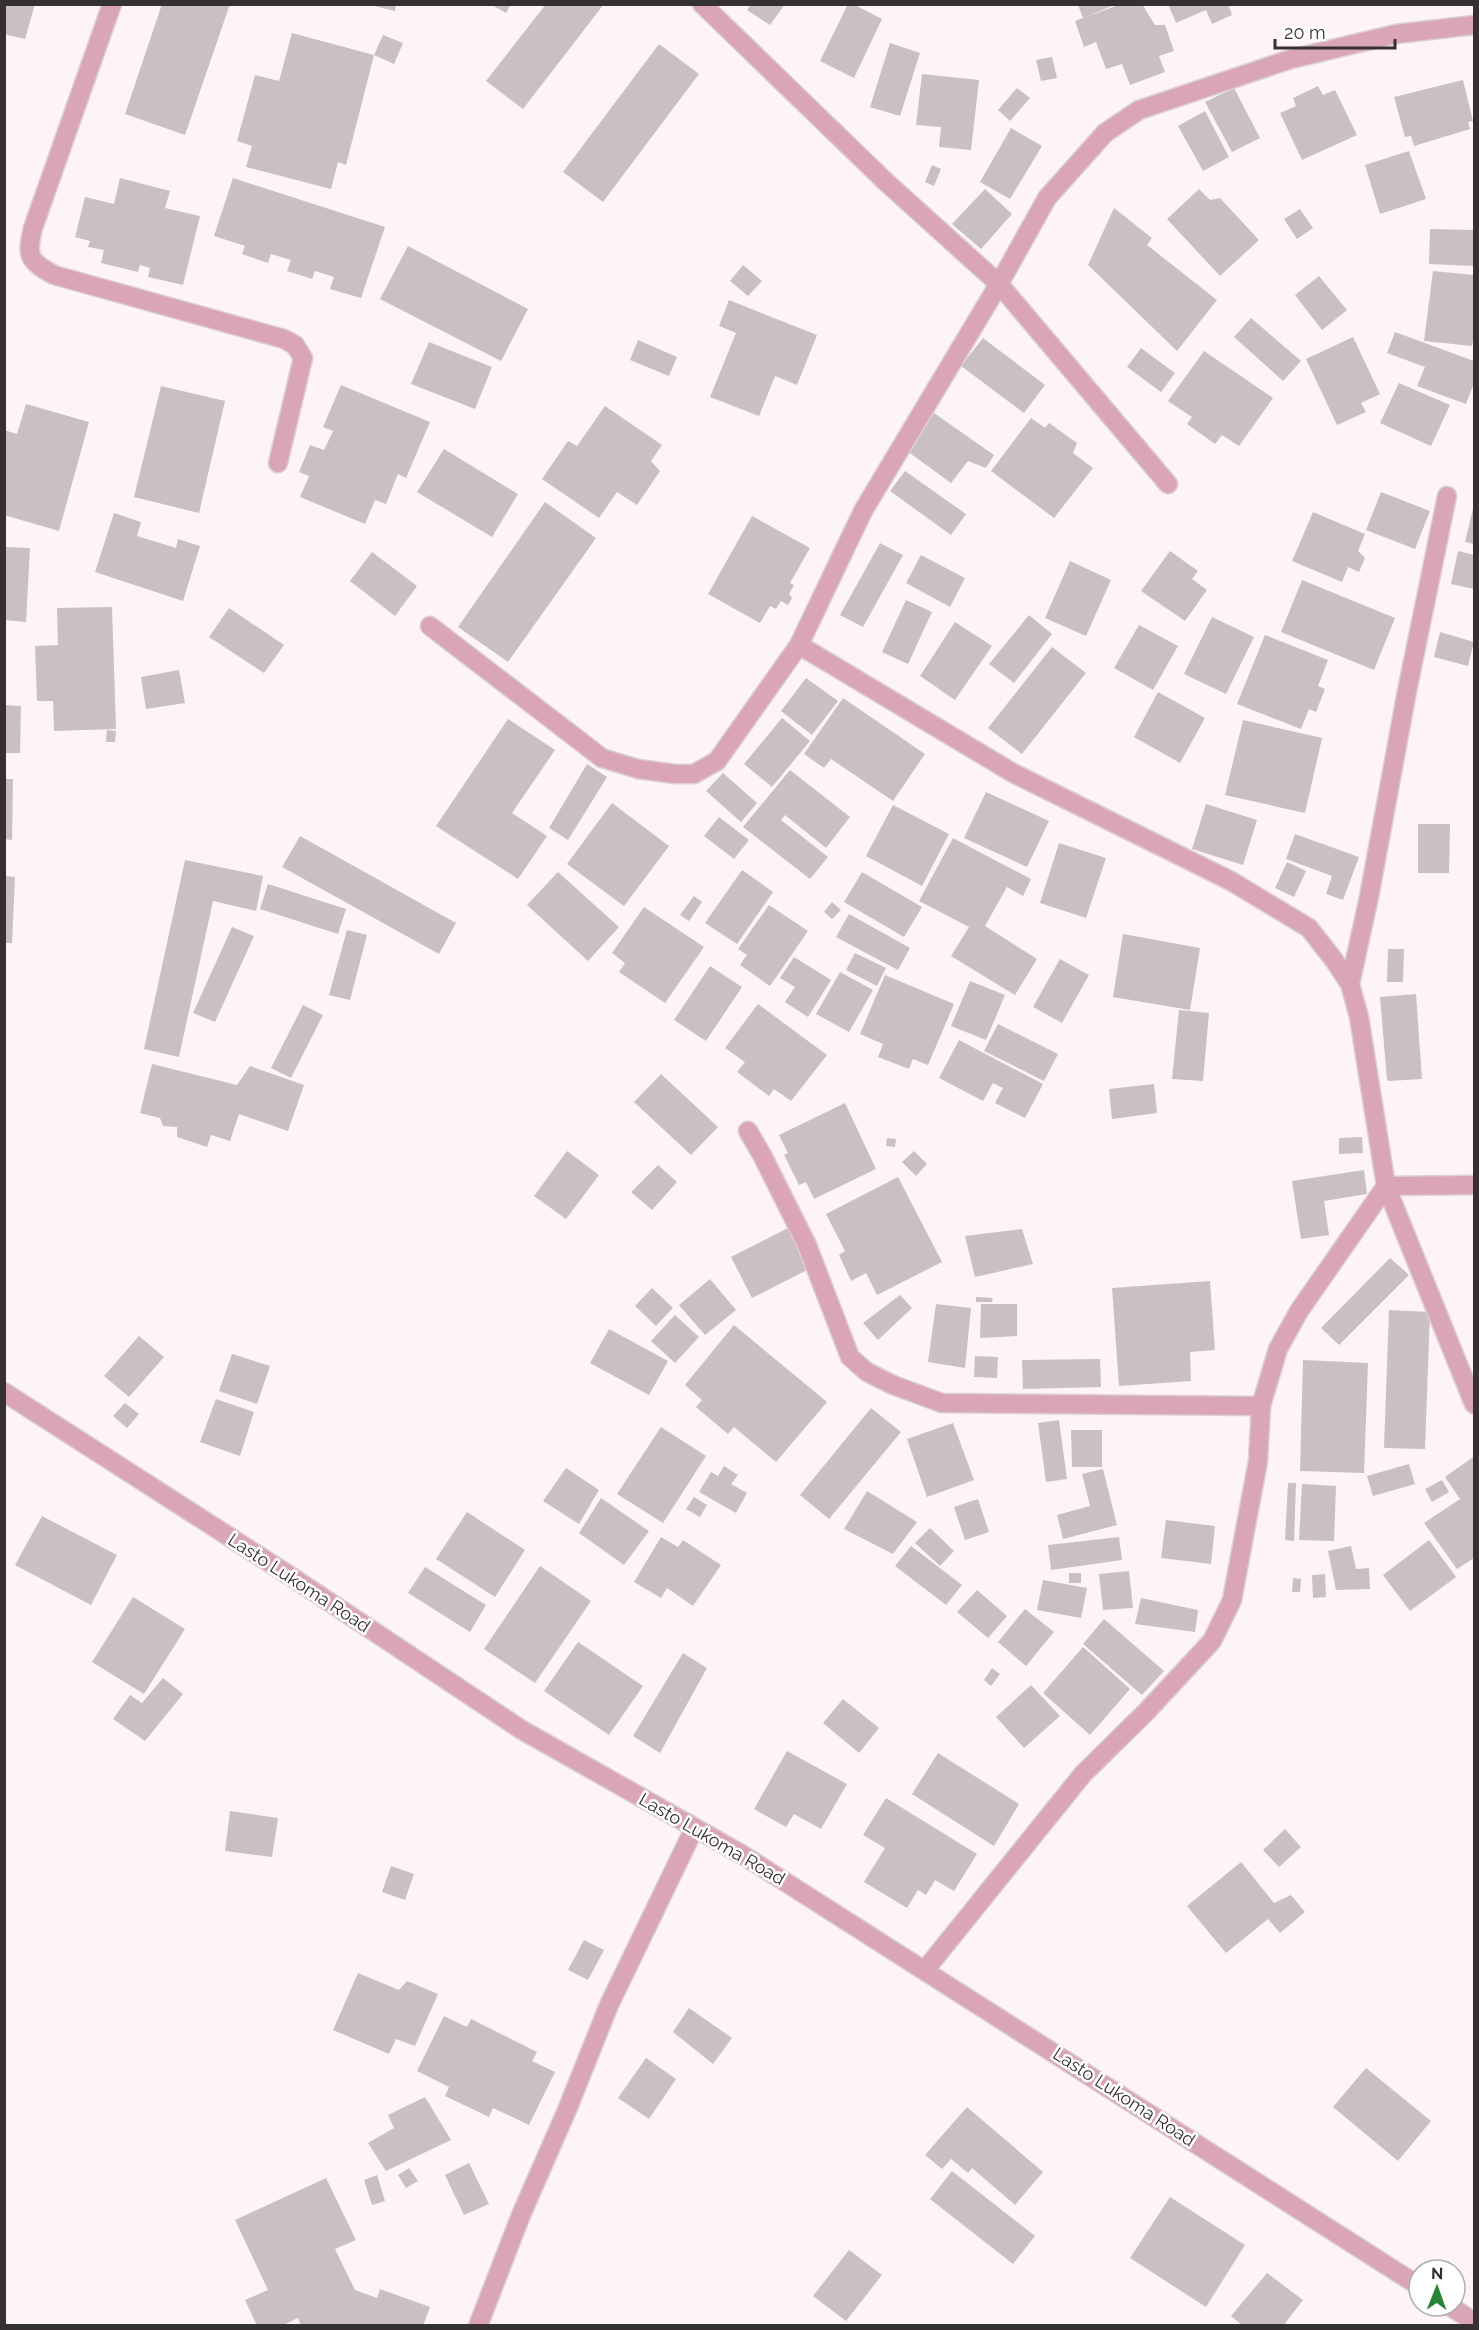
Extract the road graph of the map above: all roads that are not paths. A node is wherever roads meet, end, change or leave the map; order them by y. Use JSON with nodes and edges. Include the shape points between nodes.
{"nodes":[{"id":1,"x":112,"y":4,"type":"edge"},
{"id":2,"x":702,"y":4,"type":"edge"},
{"id":3,"x":1474,"y":24,"type":"edge"},
{"id":4,"x":999,"y":284,"type":"junction"},
{"id":5,"x":278,"y":464,"type":"dead end"},
{"id":6,"x":1168,"y":484,"type":"dead end"},
{"id":7,"x":1447,"y":496,"type":"dead end"},
{"id":8,"x":430,"y":626,"type":"dead end"},
{"id":9,"x":799,"y":645,"type":"junction"},
{"id":10,"x":1350,"y":984,"type":"junction"},
{"id":11,"x":748,"y":1131,"type":"dead end"},
{"id":12,"x":1474,"y":1185,"type":"edge"},
{"id":13,"x":1386,"y":1186,"type":"junction"},
{"id":14,"x":4,"y":1392,"type":"edge"},
{"id":15,"x":1474,"y":1404,"type":"edge"},
{"id":16,"x":1261,"y":1406,"type":"junction"},
{"id":17,"x":694,"y":1829,"type":"junction"},
{"id":18,"x":925,"y":1970,"type":"junction"},
{"id":19,"x":1407,"y":2278,"type":"edge"},
{"id":20,"x":478,"y":2325,"type":"edge"}],
"edges":[{"from":1,"to":5,"type":"street","via":[[28,248],[35,264],[54,275],[295,345],[303,358]]},
{"from":2,"to":4,"type":"street","via":[[886,182]]},
{"from":3,"to":4,"type":"street","via":[[1396,34],[1291,59],[1139,110],[1105,133],[1047,198]]},
{"from":4,"to":6,"type":"street"},
{"from":4,"to":9,"type":"street","via":[[863,511]]},
{"from":7,"to":10,"type":"street"},
{"from":8,"to":9,"type":"street","via":[[602,758],[638,769],[675,774],[694,774],[717,761]]},
{"from":9,"to":10,"type":"street","via":[[1013,773],[1231,881],[1309,928]]},
{"from":10,"to":13,"type":"street","via":[[1359,1017]]},
{"from":11,"to":16,"type":"street","via":[[807,1245],[850,1356],[867,1372],[942,1403]]},
{"from":12,"to":13,"type":"street"},
{"from":13,"to":15,"type":"street"},
{"from":13,"to":16,"type":"street","via":[[1299,1311],[1278,1349]]},
{"from":14,"to":17,"type":"street","name":"Lasto Lukoma Road","via":[[522,1730]]},
{"from":16,"to":18,"type":"street","via":[[1258,1461],[1233,1600],[1212,1641],[1083,1774]]},
{"from":17,"to":18,"type":"street","name":"Lasto Lukoma Road","via":[[743,1855]]},
{"from":17,"to":20,"type":"street","via":[[609,2005]]},
{"from":18,"to":19,"type":"street","name":"Lasto Lukoma Road"}]}
